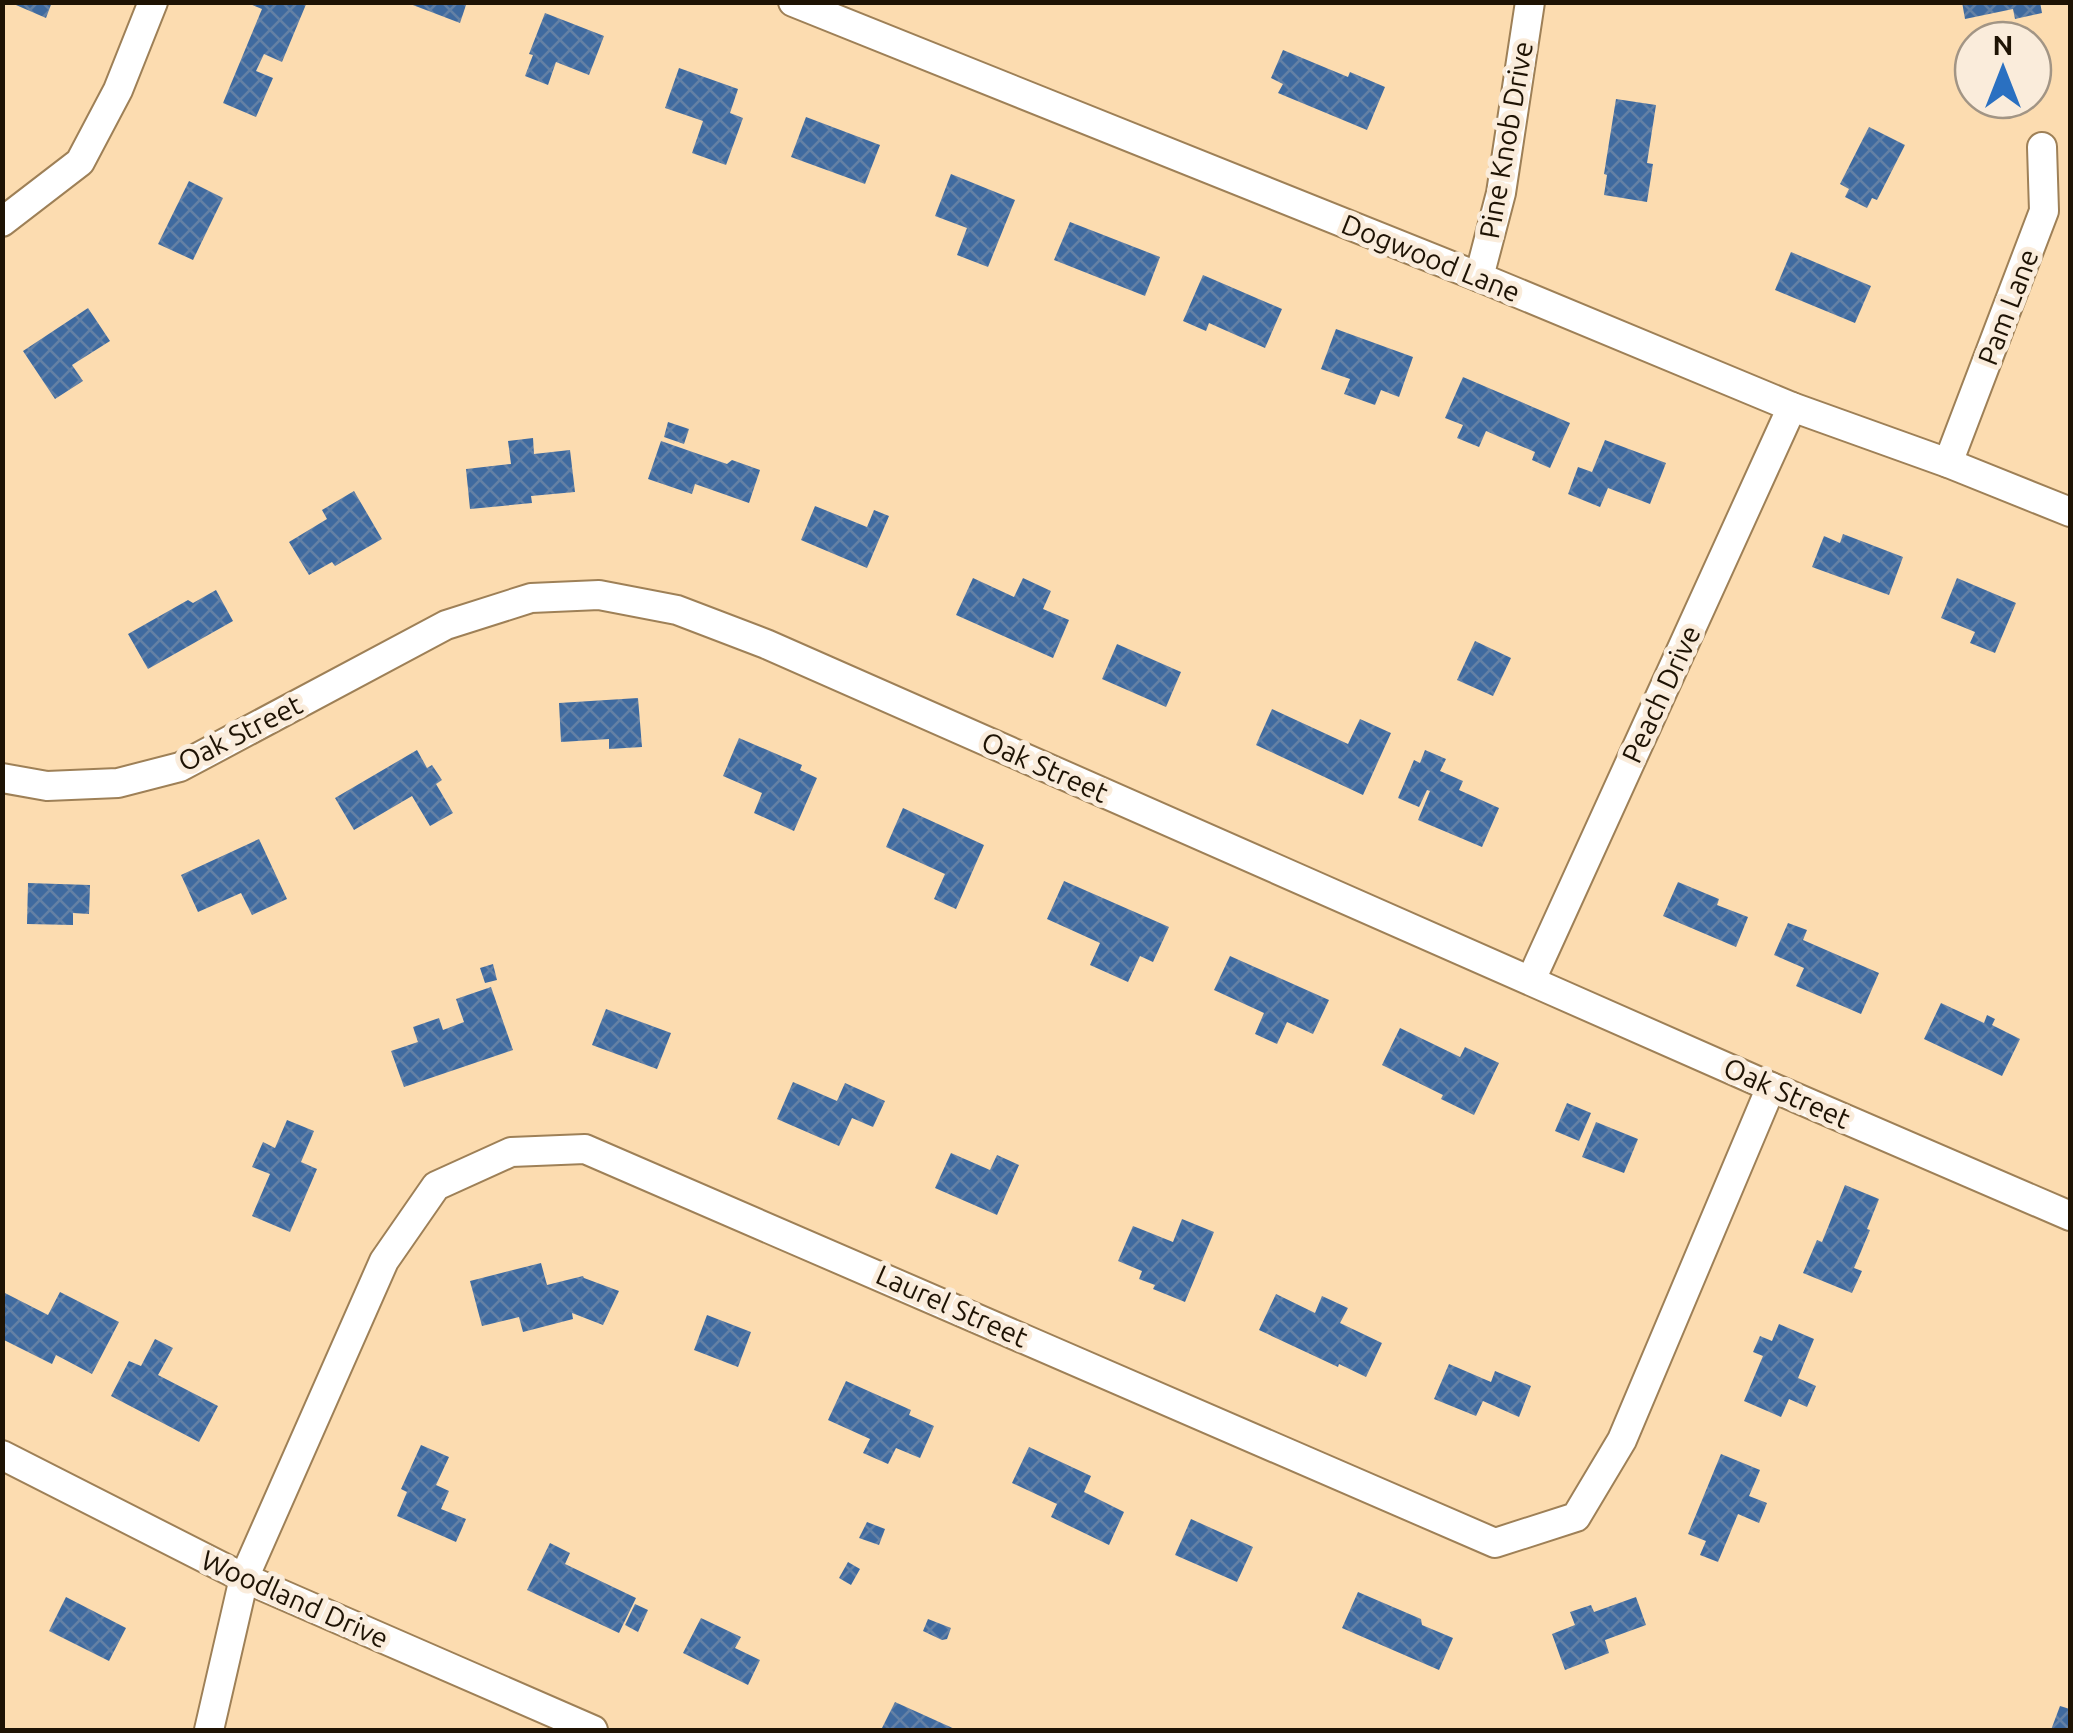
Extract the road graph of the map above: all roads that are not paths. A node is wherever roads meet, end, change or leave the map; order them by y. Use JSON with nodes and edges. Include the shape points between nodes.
{"nodes":[{"id":1,"x":153,"y":2,"type":"edge"},
{"id":2,"x":792,"y":2,"type":"edge"},
{"id":3,"x":1530,"y":2,"type":"edge"},
{"id":4,"x":848,"y":12,"type":"edge"},
{"id":5,"x":2042,"y":147,"type":"dead end"},
{"id":6,"x":2,"y":222,"type":"edge"},
{"id":7,"x":1478,"y":277,"type":"junction"},
{"id":8,"x":1792,"y":407,"type":"junction"},
{"id":9,"x":1948,"y":463,"type":"junction"},
{"id":10,"x":2070,"y":512,"type":"edge"},
{"id":11,"x":2,"y":778,"type":"edge"},
{"id":12,"x":1531,"y":980,"type":"junction"},
{"id":13,"x":1771,"y":1087,"type":"junction"},
{"id":14,"x":2070,"y":1216,"type":"edge"},
{"id":15,"x":2,"y":1455,"type":"edge"},
{"id":16,"x":244,"y":1578,"type":"junction"},
{"id":17,"x":209,"y":1730,"type":"edge"},
{"id":18,"x":592,"y":1730,"type":"edge"}],
"edges":[{"from":1,"to":6,"type":"street","via":[[80,162]]},
{"from":2,"to":4,"type":"street","name":"Dogwood Lane"},
{"from":3,"to":7,"type":"street","name":"Pine Knob Drive","via":[[1500,193]]},
{"from":4,"to":7,"type":"street","name":"Dogwood Lane"},
{"from":5,"to":9,"type":"street","name":"Pam Lane","via":[[2044,211]]},
{"from":7,"to":8,"type":"street","name":"Dogwood Lane"},
{"from":8,"to":9,"type":"street","name":"Dogwood Lane"},
{"from":8,"to":12,"type":"street","name":"Peach Drive"},
{"from":9,"to":10,"type":"street","name":"Dogwood Lane"},
{"from":11,"to":12,"type":"street","name":"Oak Street","via":[[47,786],[118,784],[180,767],[446,625],[532,598],[599,595],[677,610],[766,644]]},
{"from":12,"to":13,"type":"street","name":"Oak Street"},
{"from":13,"to":14,"type":"street","name":"Oak Street"},
{"from":13,"to":16,"type":"street","name":"Laurel Street","via":[[1622,1440],[1576,1518],[1495,1542],[585,1149],[511,1152],[436,1186],[384,1261]]},
{"from":15,"to":16,"type":"street","name":"Woodland Drive"},
{"from":16,"to":17,"type":"street","name":"Laurel Street"},
{"from":16,"to":18,"type":"street","name":"Woodland Drive"}]}
